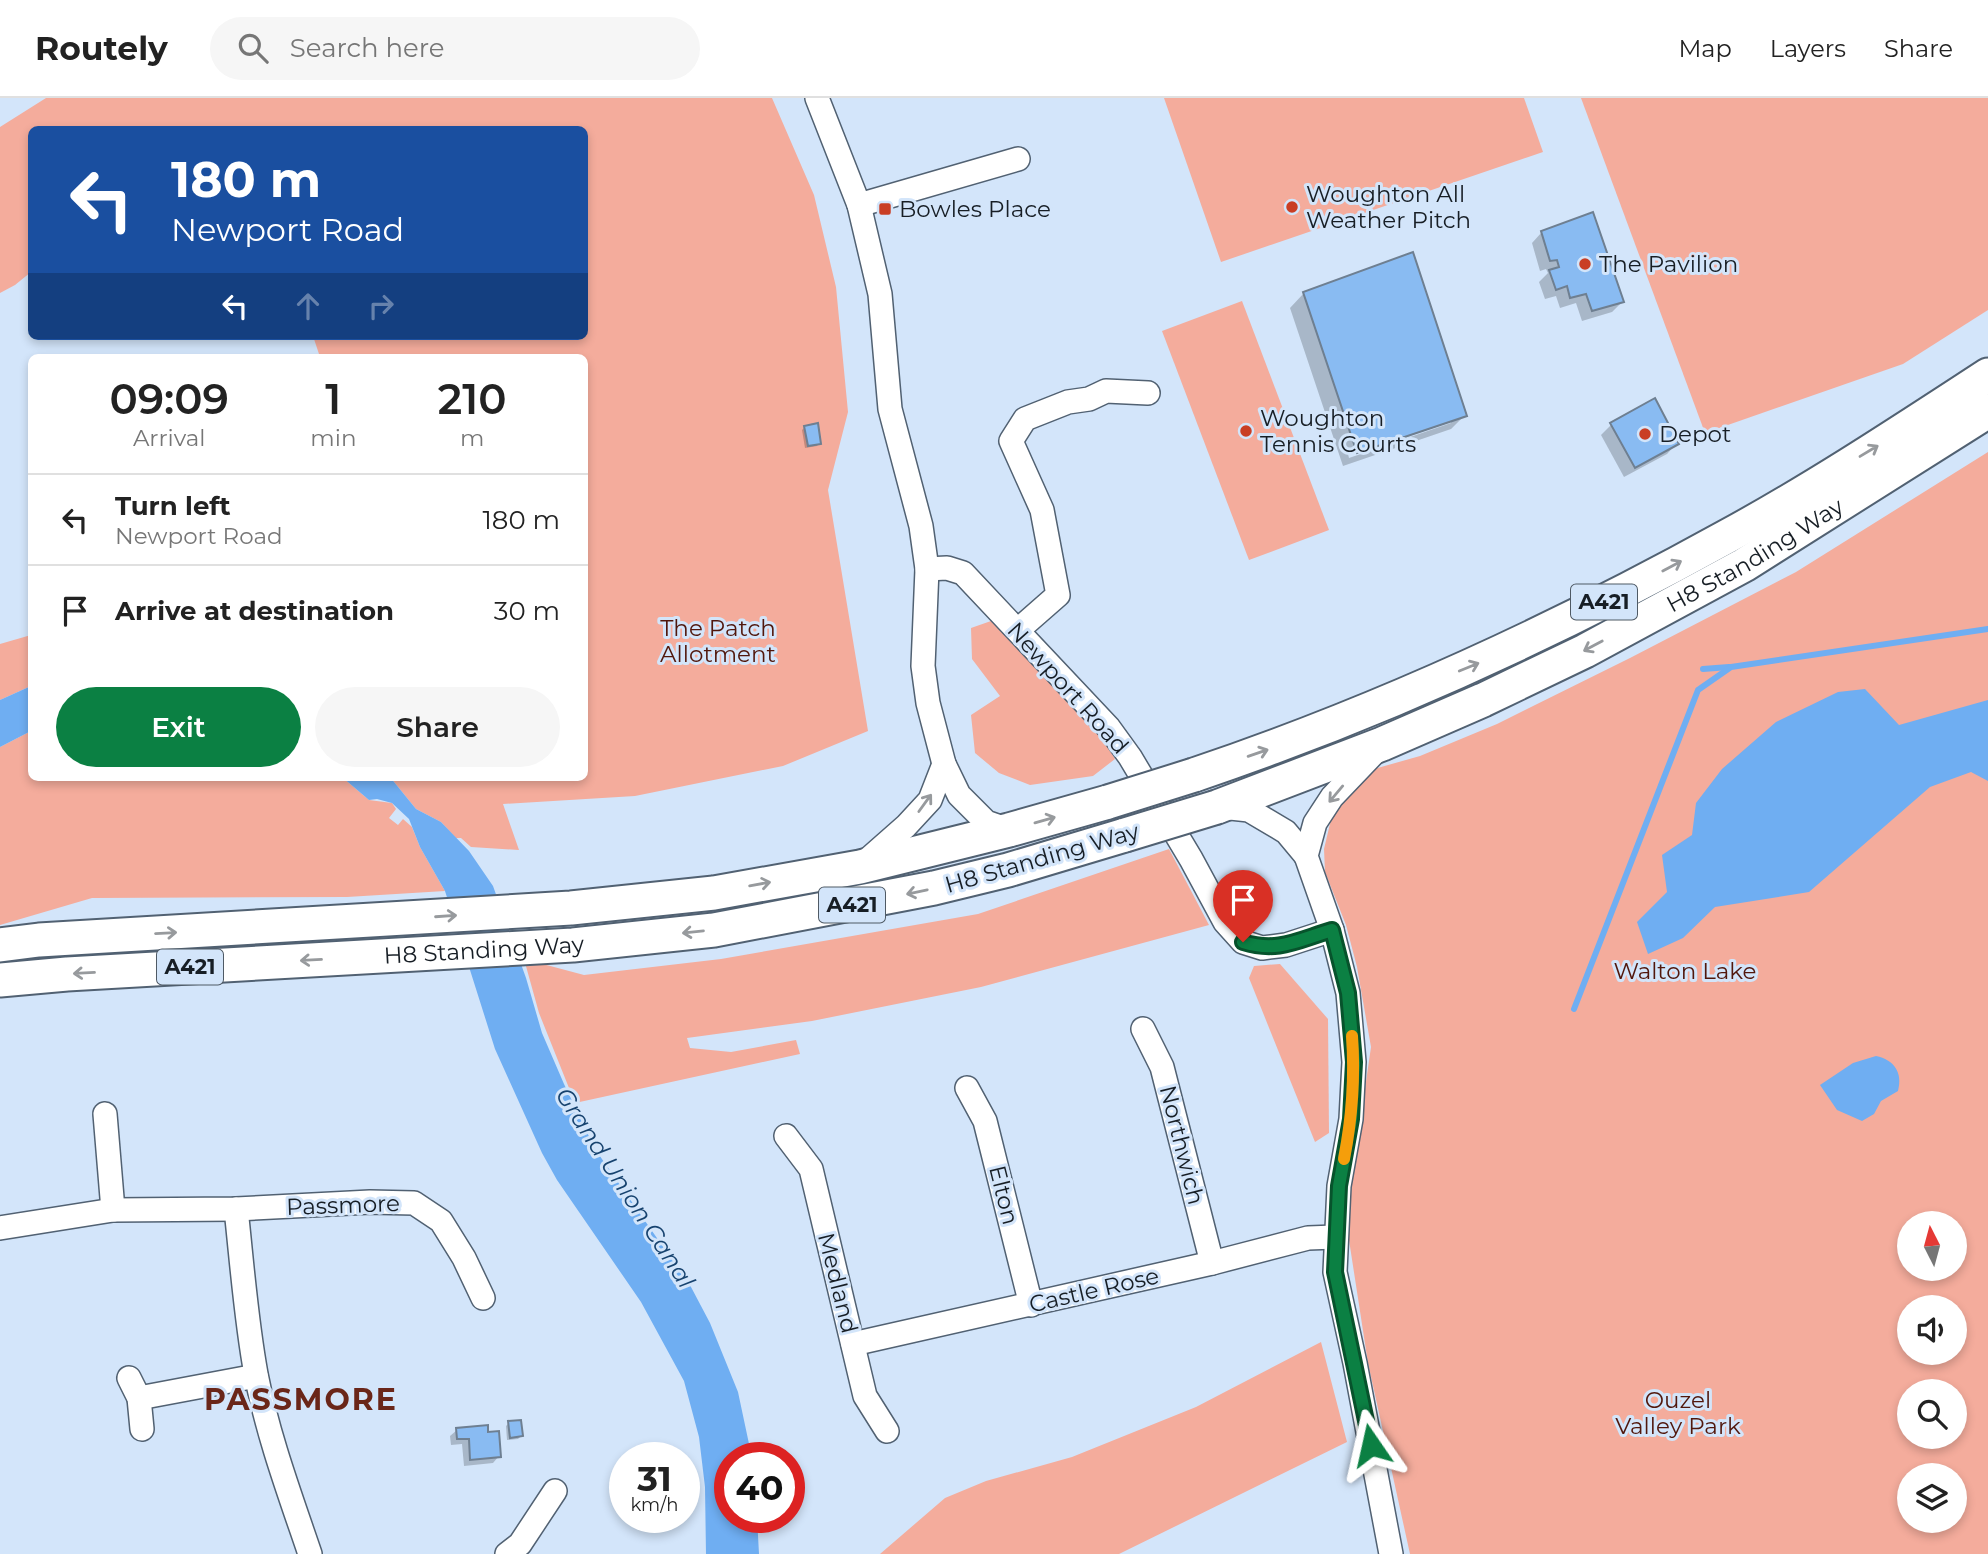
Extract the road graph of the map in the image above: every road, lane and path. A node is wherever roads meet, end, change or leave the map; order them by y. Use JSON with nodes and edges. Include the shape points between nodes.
{"nodes":[{"id":1,"x":817,"y":98,"type":"edge"},
{"id":2,"x":1018,"y":159,"type":"dead end"},
{"id":3,"x":859,"y":205,"type":"junction"},
{"id":4,"x":1988,"y":374,"type":"edge"},
{"id":5,"x":1148,"y":393,"type":"dead end"},
{"id":6,"x":1988,"y":411,"type":"edge"},
{"id":7,"x":928,"y":569,"type":"junction"},
{"id":8,"x":1018,"y":630,"type":"junction"},
{"id":9,"x":1382,"y":744,"type":"junction"},
{"id":10,"x":944,"y":764,"type":"junction"},
{"id":11,"x":1217,"y":807,"type":"junction"},
{"id":12,"x":1009,"y":830,"type":"junction"},
{"id":13,"x":1306,"y":856,"type":"junction"},
{"id":14,"x":860,"y":867,"type":"junction"},
{"id":15,"x":1332,"y":930,"type":"junction"},
{"id":16,"x":0,"y":945,"type":"edge"},
{"id":17,"x":0,"y":980,"type":"edge"},
{"id":18,"x":1143,"y":1029,"type":"dead end"},
{"id":19,"x":967,"y":1088,"type":"dead end"},
{"id":20,"x":105,"y":1114,"type":"dead end"},
{"id":21,"x":786,"y":1136,"type":"dead end"},
{"id":22,"x":236,"y":1209,"type":"junction"},
{"id":23,"x":113,"y":1210,"type":"junction"},
{"id":24,"x":0,"y":1228,"type":"edge"},
{"id":25,"x":1335,"y":1237,"type":"junction"},
{"id":26,"x":1212,"y":1263,"type":"junction"},
{"id":27,"x":483,"y":1298,"type":"dead end"},
{"id":28,"x":1031,"y":1305,"type":"junction"},
{"id":29,"x":853,"y":1344,"type":"junction"},
{"id":30,"x":257,"y":1376,"type":"junction"},
{"id":31,"x":142,"y":1429,"type":"dead end"},
{"id":32,"x":887,"y":1431,"type":"dead end"},
{"id":33,"x":555,"y":1492,"type":"dead end"},
{"id":34,"x":310,"y":1554,"type":"edge"},
{"id":35,"x":507,"y":1554,"type":"edge"},
{"id":36,"x":1391,"y":1554,"type":"edge"}],
"edges":[{"from":1,"to":3,"type":"street"},
{"from":2,"to":3,"type":"street"},
{"from":3,"to":7,"type":"street","via":[[880,295],[890,409]]},
{"from":12,"to":4,"type":"highway","name":"H8 Standing Way","number":"A421","one_way":true,"bridge":true,"via":[[1264,751],[1483,662],[1728,536]]},
{"from":5,"to":8,"type":"street","via":[[1106,391],[1068,402],[1025,419],[1011,441],[1042,510],[1058,595]]},
{"from":6,"to":9,"type":"highway","name":"H8 Standing Way","number":"A421","one_way":true,"via":[[1744,565],[1585,650]]},
{"from":7,"to":8,"type":"street","name":"Newport Road","via":[[963,573]]},
{"from":7,"to":10,"type":"street","via":[[923,666]]},
{"from":8,"to":15,"type":"street","name":"Newport Road","via":[[1130,757],[1225,922],[1243,942],[1262,948],[1286,946]]},
{"from":9,"to":11,"type":"highway","name":"H8 Standing Way","number":"A421"},
{"from":9,"to":13,"type":"street","one_way":true,"via":[[1332,797],[1315,824]]},
{"from":10,"to":12,"type":"street","via":[[960,795],[977,813],[986,822]]},
{"from":14,"to":10,"type":"street","one_way":true,"via":[[930,800]]},
{"from":11,"to":13,"type":"street","via":[[1248,810],[1286,832]]},
{"from":11,"to":17,"type":"highway","name":"H8 Standing Way","number":"A421","one_way":true,"bridge":true,"via":[[1008,870],[714,930],[573,945]]},
{"from":12,"to":14,"type":"highway","name":"H8 Standing Way","number":"A421"},
{"from":13,"to":15,"type":"street"},
{"from":16,"to":14,"type":"highway","name":"H8 Standing Way","number":"A421","one_way":true,"via":[[571,908],[714,893]]},
{"from":15,"to":25,"type":"street","via":[[1348,993],[1354,1062]]},
{"from":18,"to":26,"type":"street","name":"Northwich","via":[[1162,1067]]},
{"from":19,"to":28,"type":"street","name":"Elton","via":[[985,1121]]},
{"from":20,"to":23,"type":"street"},
{"from":21,"to":29,"type":"street","name":"Medland","via":[[811,1169]]},
{"from":22,"to":23,"type":"street","name":"Passmore"},
{"from":22,"to":27,"type":"street","name":"Passmore","via":[[414,1203],[441,1221]]},
{"from":22,"to":30,"type":"street"},
{"from":23,"to":24,"type":"street","name":"Passmore"},
{"from":25,"to":26,"type":"street","name":"Castle Rose","via":[[1308,1238]]},
{"from":25,"to":36,"type":"street","via":[[1335,1272]]},
{"from":26,"to":28,"type":"street","name":"Castle Rose"},
{"from":28,"to":29,"type":"street","name":"Castle Rose"},
{"from":29,"to":32,"type":"street","name":"Medland","via":[[865,1396]]},
{"from":30,"to":31,"type":"street","via":[[134,1388]]},
{"from":30,"to":34,"type":"street","via":[[277,1458]]},
{"from":33,"to":35,"type":"street","via":[[520,1544]]}]}
